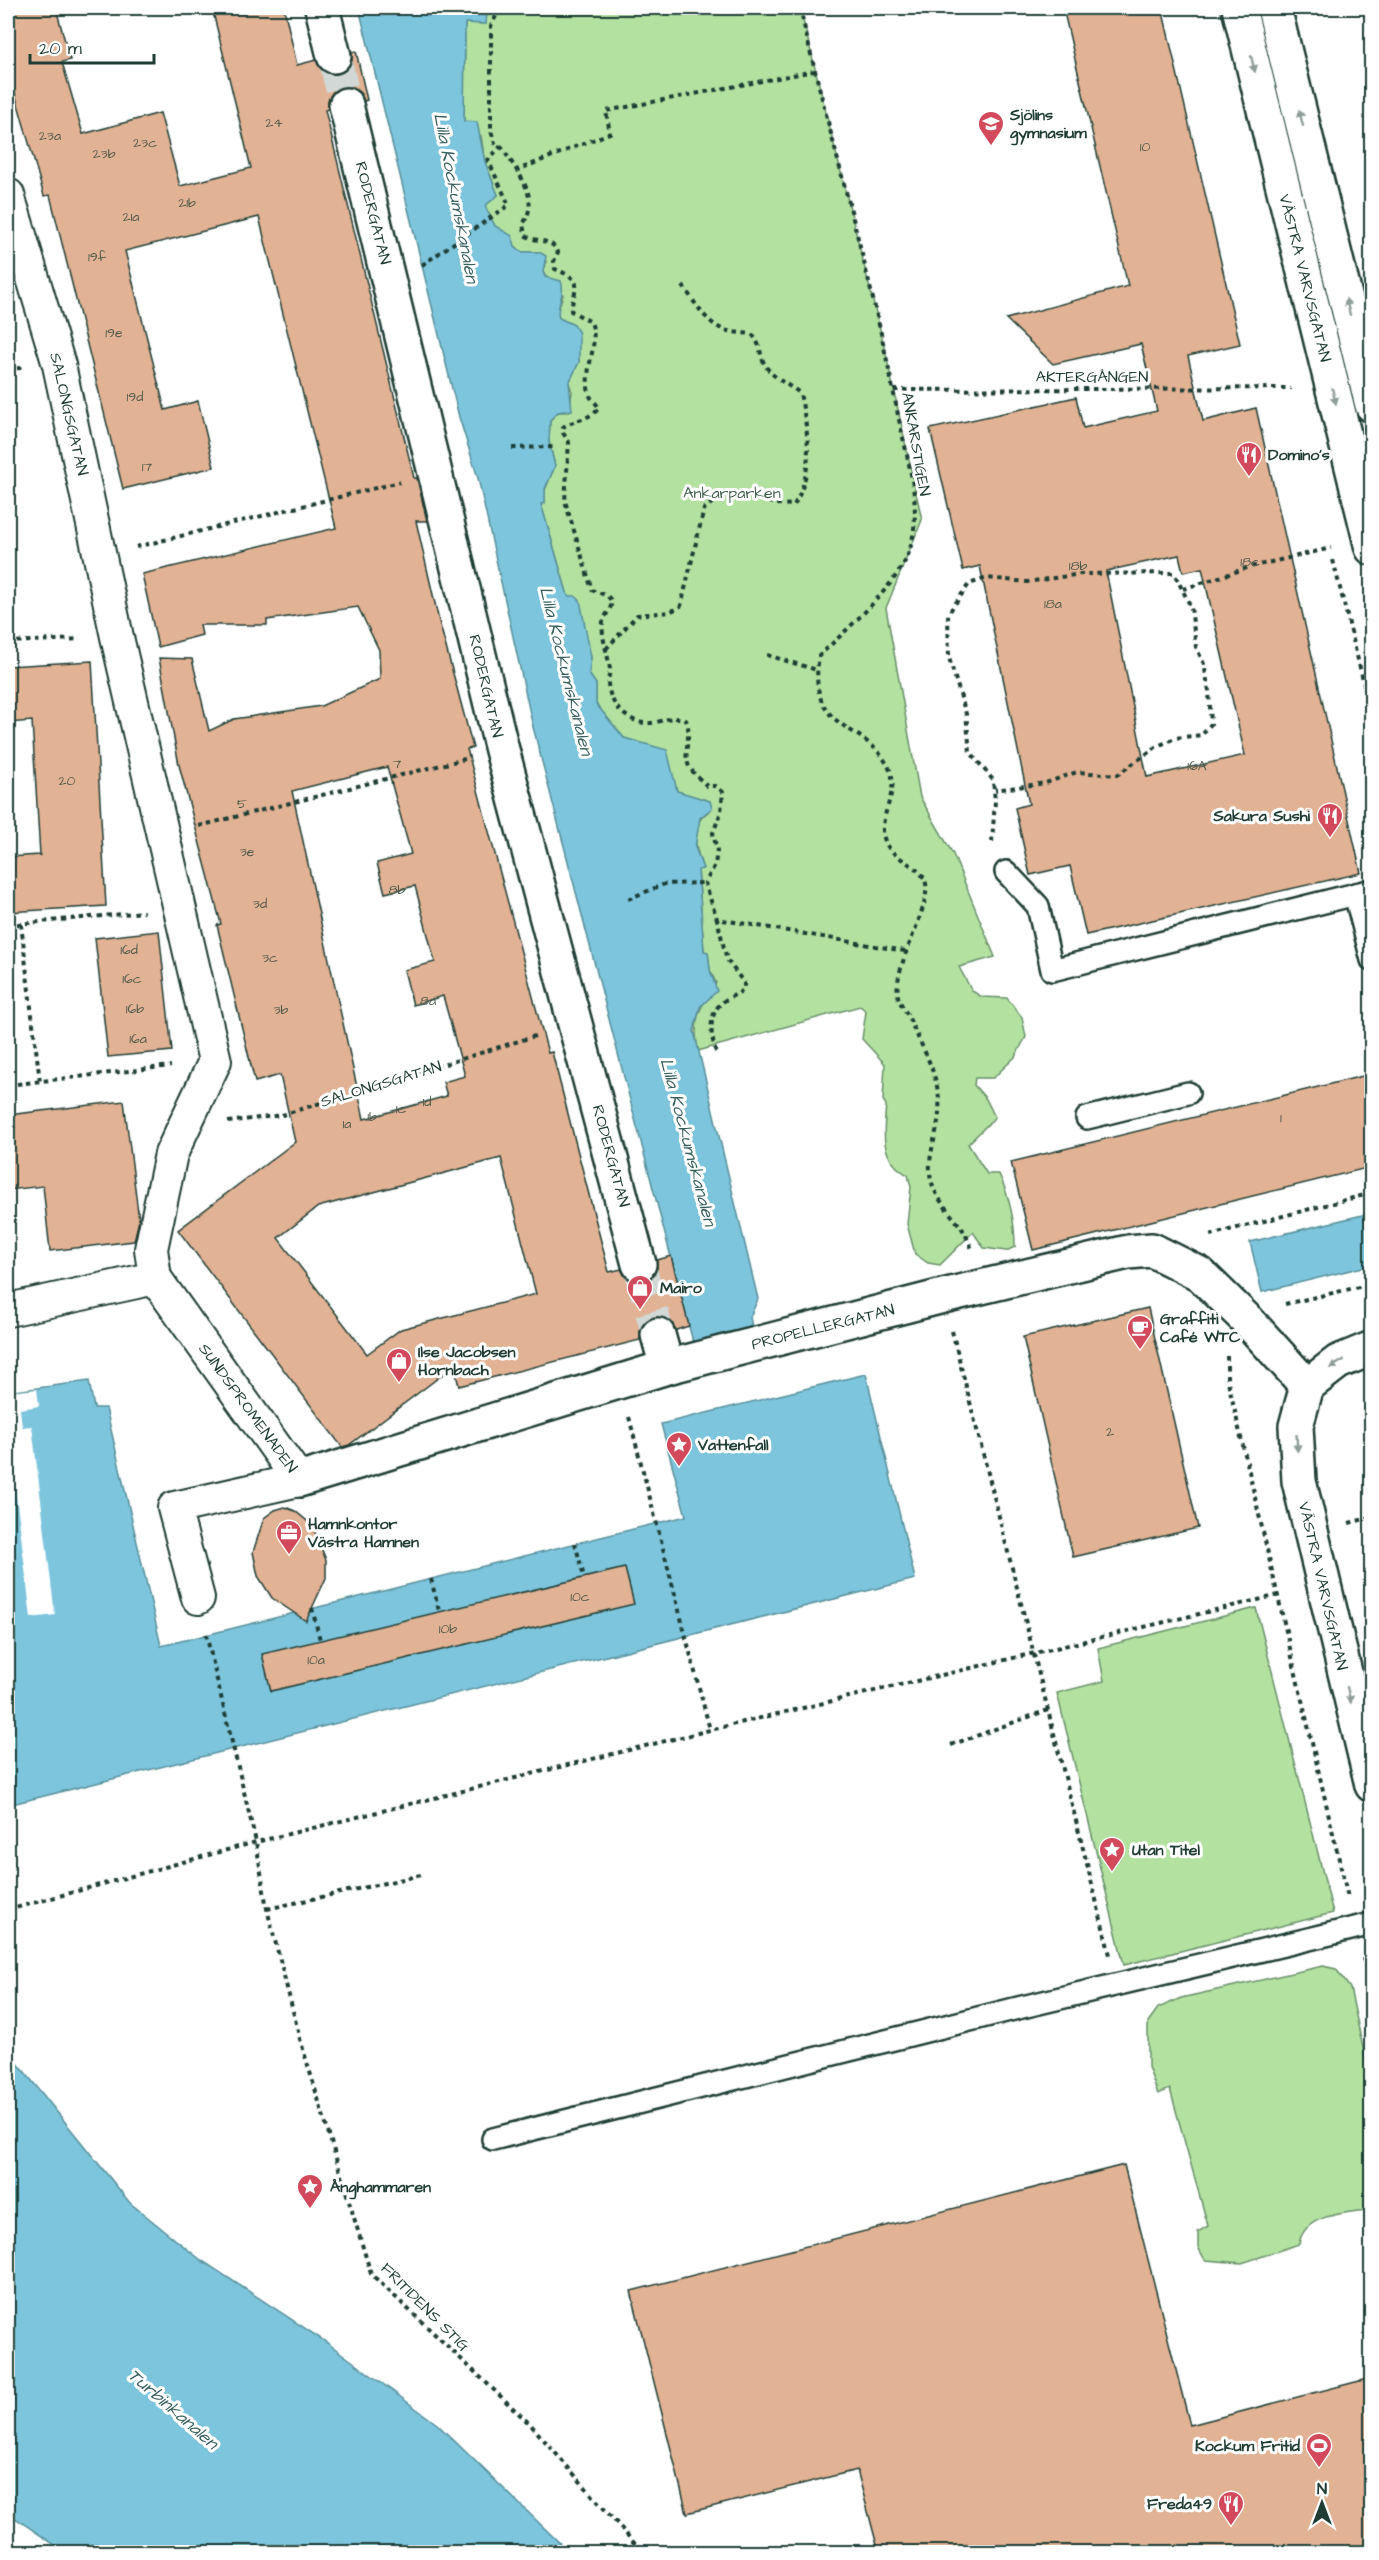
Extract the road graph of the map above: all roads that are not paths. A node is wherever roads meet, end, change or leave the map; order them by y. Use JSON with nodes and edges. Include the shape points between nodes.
{"nodes":[{"id":1,"x":322,"y":8,"type":"edge"},
{"id":2,"x":1239,"y":8,"type":"edge"},
{"id":3,"x":1274,"y":8,"type":"edge"},
{"id":4,"x":334,"y":56,"type":"tunnel mouth"},
{"id":5,"x":346,"y":105,"type":"tunnel mouth"},
{"id":6,"x":8,"y":195,"type":"edge"},
{"id":7,"x":1371,"y":405,"type":"edge"},
{"id":8,"x":1371,"y":548,"type":"edge"},
{"id":9,"x":1006,"y":872,"type":"road end"},
{"id":10,"x":1363,"y":892,"type":"edge"},
{"id":11,"x":1371,"y":960,"type":"edge"},
{"id":12,"x":1188,"y":1093,"type":"dead end"},
{"id":13,"x":1087,"y":1118,"type":"dead end"},
{"id":14,"x":639,"y":1264,"type":"tunnel mouth"},
{"id":15,"x":155,"y":1278,"type":"junction"},
{"id":16,"x":8,"y":1310,"type":"edge"},
{"id":17,"x":658,"y":1335,"type":"tunnel mouth"},
{"id":18,"x":1371,"y":1348,"type":"edge"},
{"id":19,"x":667,"y":1367,"type":"junction"},
{"id":20,"x":1307,"y":1386,"type":"junction"},
{"id":21,"x":299,"y":1480,"type":"junction"},
{"id":22,"x":198,"y":1598,"type":"road end"},
{"id":23,"x":1371,"y":1785,"type":"edge"},
{"id":24,"x":1371,"y":1924,"type":"edge"},
{"id":25,"x":493,"y":2139,"type":"dead end"}],
"edges":[{"from":1,"to":4,"type":"street"},
{"from":2,"to":8,"type":"street","name":"VÄSTRA VARVSGATAN","one_way":true},
{"from":7,"to":3,"type":"street","name":"VÄSTRA VARVSGATAN","one_way":true},
{"from":5,"to":14,"type":"street","name":"RODERGATAN","via":[[502,750]]},
{"from":6,"to":15,"type":"street","name":"SALONGSGATAN","via":[[59,365],[215,1061],[171,1154],[151,1249]]},
{"from":9,"to":10,"type":"lane","via":[[1038,906],[1052,970]]},
{"from":10,"to":11,"type":"lane"},
{"from":12,"to":13,"type":"lane"},
{"from":15,"to":16,"type":"street"},
{"from":15,"to":21,"type":"street","name":"SUNDSPROMENADEN"},
{"from":17,"to":19,"type":"street"},
{"from":18,"to":20,"type":"street","one_way":true,"via":[[1338,1362]]},
{"from":19,"to":20,"type":"street","name":"PROPELLERGATAN","via":[[988,1285],[1128,1252],[1152,1250],[1200,1274]]},
{"from":19,"to":21,"type":"street","name":"PROPELLERGATAN"},
{"from":20,"to":23,"type":"street","name":"VÄSTRA VARVSGATAN","one_way":true,"via":[[1296,1426],[1299,1481]]},
{"from":21,"to":22,"type":"street","name":"SUNDSPROMENADEN","via":[[174,1508]]},
{"from":24,"to":25,"type":"lane"}]}
